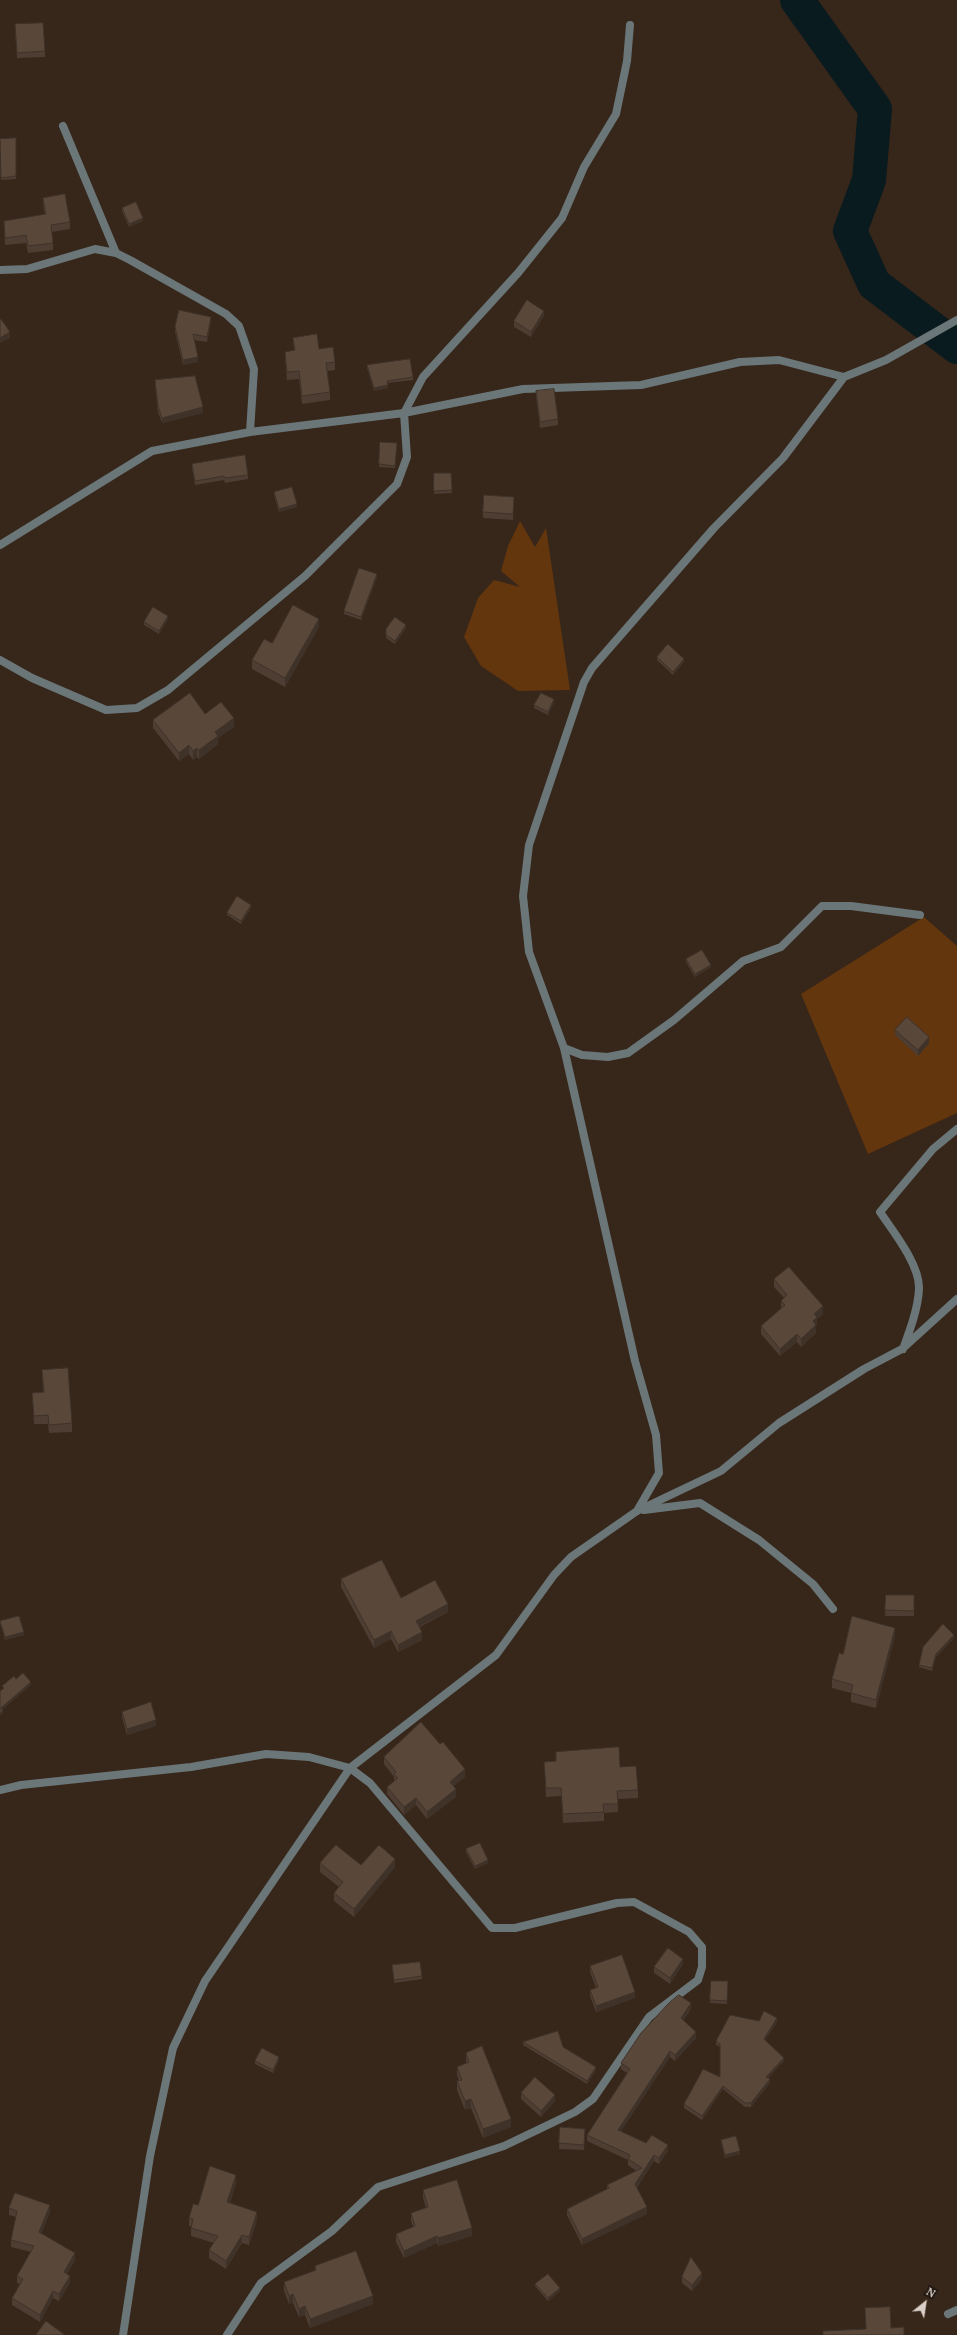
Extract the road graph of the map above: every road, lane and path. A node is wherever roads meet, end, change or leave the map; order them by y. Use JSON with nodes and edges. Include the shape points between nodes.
{"nodes":[{"id":1,"x":630,"y":24,"type":"dead end"},
{"id":2,"x":63,"y":126,"type":"dead end"},
{"id":3,"x":116,"y":253,"type":"junction"},
{"id":4,"x":0,"y":270,"type":"edge"},
{"id":5,"x":957,"y":320,"type":"edge"},
{"id":6,"x":844,"y":377,"type":"junction"},
{"id":7,"x":404,"y":413,"type":"junction"},
{"id":8,"x":250,"y":432,"type":"junction"},
{"id":9,"x":0,"y":545,"type":"edge"},
{"id":10,"x":0,"y":660,"type":"edge"},
{"id":11,"x":920,"y":915,"type":"dead end"},
{"id":12,"x":564,"y":1048,"type":"junction"},
{"id":13,"x":957,"y":1129,"type":"edge"},
{"id":14,"x":957,"y":1300,"type":"edge"},
{"id":15,"x":902,"y":1349,"type":"junction"},
{"id":16,"x":637,"y":1511,"type":"junction"},
{"id":17,"x":833,"y":1610,"type":"dead end"},
{"id":18,"x":350,"y":1768,"type":"junction"},
{"id":19,"x":0,"y":1790,"type":"edge"},
{"id":20,"x":957,"y":2310,"type":"edge"},
{"id":21,"x":948,"y":2314,"type":"dead end"},
{"id":22,"x":123,"y":2335,"type":"edge"},
{"id":23,"x":227,"y":2335,"type":"edge"}],
"edges":[{"from":1,"to":7,"type":"street","via":[[627,61],[616,114],[584,167],[562,218],[518,273],[423,377]]},
{"from":2,"to":3,"type":"street"},
{"from":3,"to":4,"type":"street","via":[[95,249],[27,269]]},
{"from":3,"to":8,"type":"street","via":[[226,314],[239,326],[254,369]]},
{"from":5,"to":6,"type":"street","via":[[886,360]]},
{"from":6,"to":7,"type":"street","via":[[779,360],[740,362],[641,385],[523,389]]},
{"from":6,"to":12,"type":"street","via":[[783,458],[714,528],[592,668],[584,682],[529,845],[523,896],[529,952]]},
{"from":7,"to":8,"type":"street"},
{"from":7,"to":10,"type":"street","via":[[407,457],[397,484],[305,576],[168,690],[137,708],[106,710],[32,678]]},
{"from":8,"to":9,"type":"street","via":[[152,451]]},
{"from":11,"to":12,"type":"street","via":[[851,906],[822,906],[781,947],[743,961],[674,1020],[628,1053],[608,1057],[582,1055]]},
{"from":12,"to":16,"type":"street","via":[[635,1361],[656,1435],[659,1473]]},
{"from":13,"to":15,"type":"street","via":[[933,1149],[880,1212],[910,1256],[920,1288],[913,1320]]},
{"from":14,"to":15,"type":"street"},
{"from":15,"to":16,"type":"street","via":[[864,1369],[779,1423],[721,1471]]},
{"from":16,"to":17,"type":"street","via":[[700,1503],[759,1540],[813,1584]]},
{"from":16,"to":18,"type":"street","via":[[571,1557],[554,1575],[496,1655]]},
{"from":18,"to":19,"type":"street","via":[[310,1758],[266,1754],[191,1767],[21,1785]]},
{"from":18,"to":22,"type":"street","via":[[205,1981],[173,2048],[150,2156]]},
{"from":18,"to":23,"type":"street","via":[[370,1783],[492,1928],[515,1928],[617,1903],[634,1902],[689,1932],[702,1947],[702,1967],[698,1980],[649,2017],[593,2099],[575,2112],[504,2146],[378,2187],[332,2231],[261,2283]]},
{"from":20,"to":21,"type":"street"}]}
